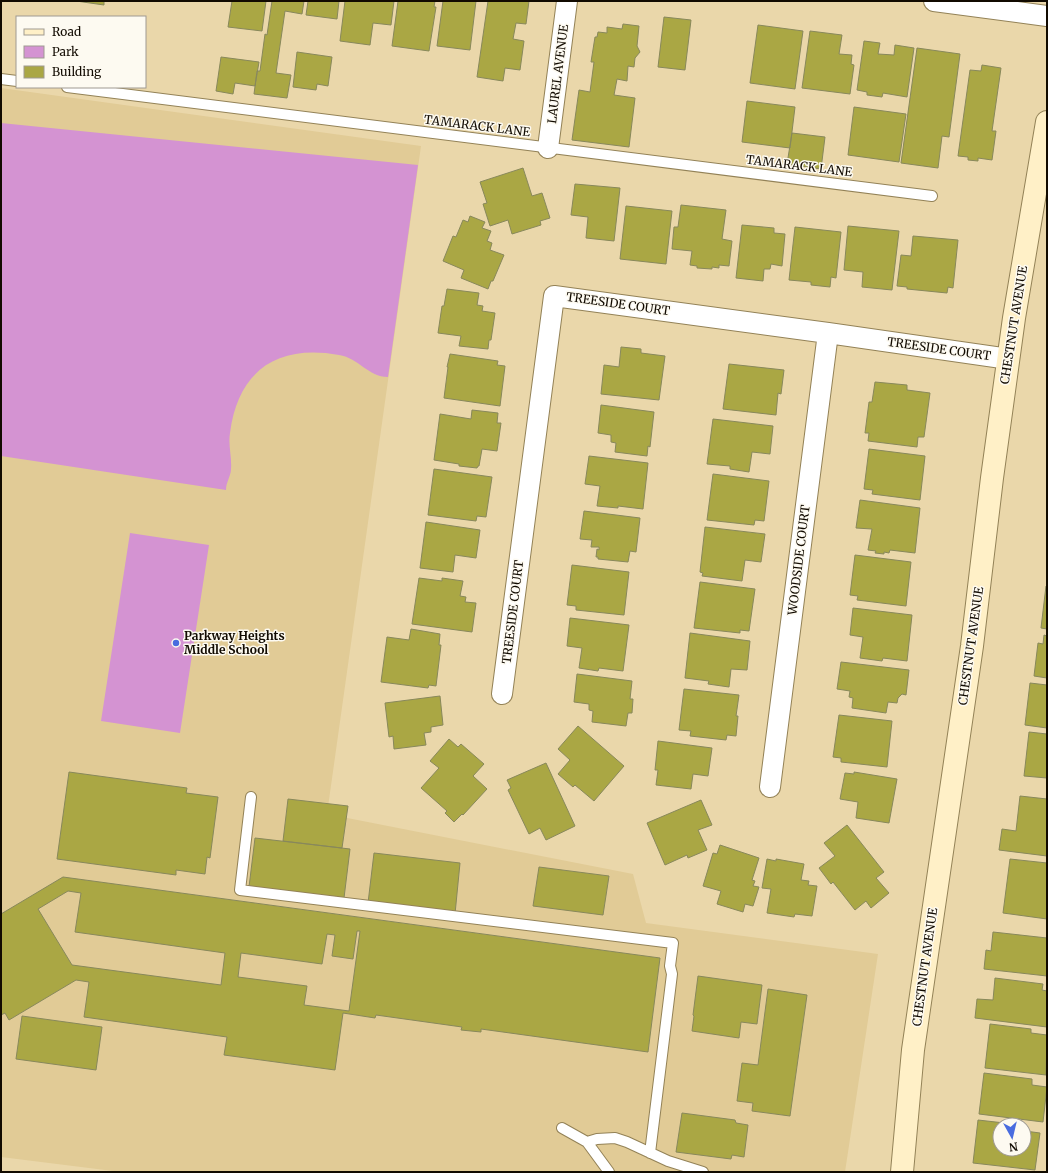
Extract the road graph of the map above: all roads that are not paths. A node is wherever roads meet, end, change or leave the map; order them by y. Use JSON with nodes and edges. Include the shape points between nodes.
{"nodes":[{"id":1,"x":567,"y":1,"type":"edge"},
{"id":2,"x":934,"y":1,"type":"edge"},
{"id":3,"x":1047,"y":16,"type":"edge"},
{"id":4,"x":1,"y":79,"type":"edge"},
{"id":5,"x":16,"y":81,"type":"edge"},
{"id":6,"x":75,"y":88,"type":"edge"},
{"id":7,"x":1047,"y":122,"type":"edge"},
{"id":8,"x":548,"y":148,"type":"junction"},
{"id":9,"x":932,"y":196,"type":"dead end"},
{"id":10,"x":828,"y":333,"type":"junction"},
{"id":11,"x":1009,"y":359,"type":"junction"},
{"id":12,"x":502,"y":694,"type":"dead end"},
{"id":13,"x":770,"y":787,"type":"dead end"},
{"id":14,"x":251,"y":797,"type":"dead end"},
{"id":15,"x":562,"y":1128,"type":"dead end"},
{"id":16,"x":587,"y":1142,"type":"junction"},
{"id":17,"x":650,"y":1152,"type":"junction"},
{"id":18,"x":609,"y":1172,"type":"edge"},
{"id":19,"x":703,"y":1172,"type":"edge"},
{"id":20,"x":902,"y":1172,"type":"edge"}],
"edges":[{"from":1,"to":8,"type":"street","name":"LAUREL AVENUE"},
{"from":2,"to":3,"type":"street"},
{"from":4,"to":5,"type":"lane"},
{"from":6,"to":8,"type":"lane","name":"TAMARACK LANE"},
{"from":7,"to":11,"type":"main road","name":"CHESTNUT AVENUE"},
{"from":8,"to":9,"type":"lane","name":"TAMARACK LANE"},
{"from":10,"to":11,"type":"street","name":"TREESIDE COURT"},
{"from":10,"to":12,"type":"street","name":"TREESIDE COURT","via":[[554,296]]},
{"from":10,"to":13,"type":"street","name":"WOODSIDE COURT"},
{"from":11,"to":20,"type":"main road","name":"CHESTNUT AVENUE","via":[[972,646],[914,1050]]},
{"from":14,"to":17,"type":"lane","via":[[240,890],[673,943],[670,966],[672,974]]},
{"from":15,"to":16,"type":"lane"},
{"from":16,"to":17,"type":"lane","via":[[615,1138]]},
{"from":16,"to":18,"type":"lane"},
{"from":17,"to":19,"type":"lane","via":[[668,1161]]}]}
